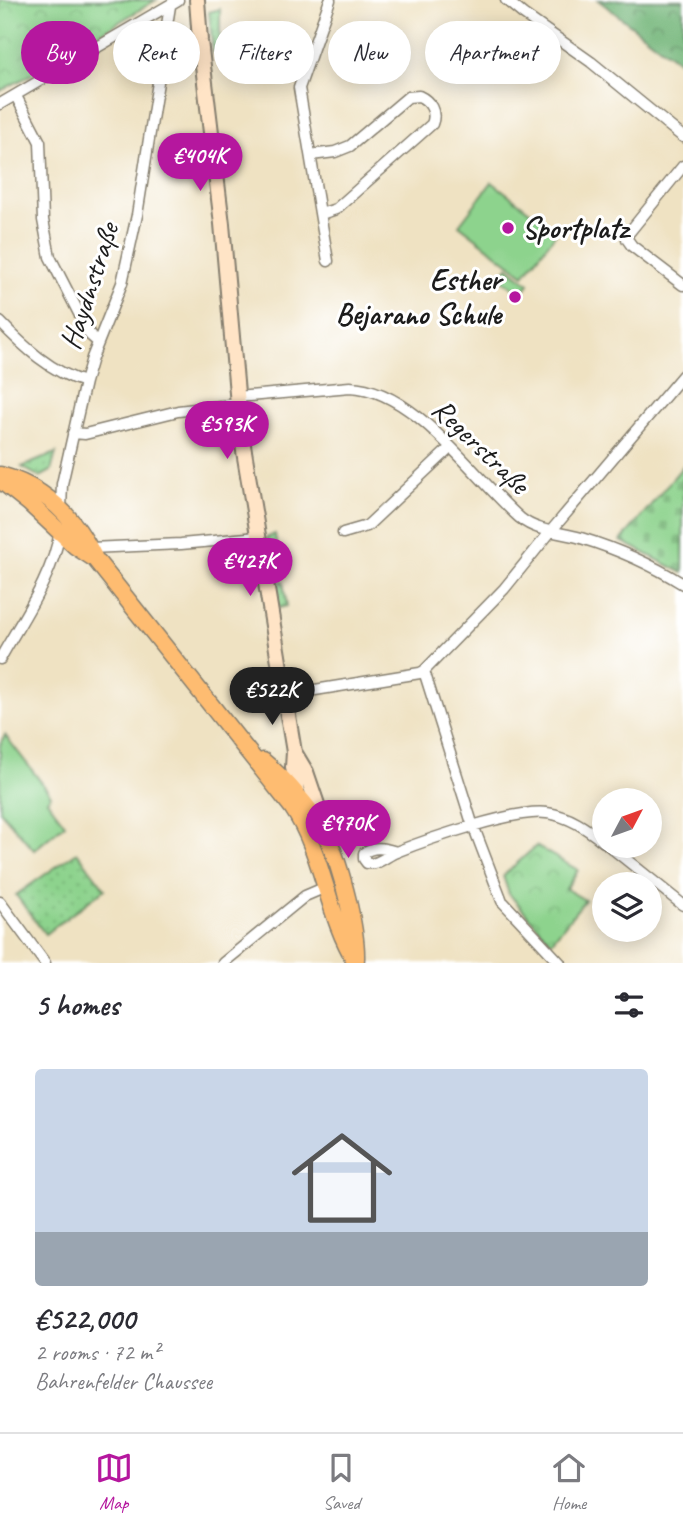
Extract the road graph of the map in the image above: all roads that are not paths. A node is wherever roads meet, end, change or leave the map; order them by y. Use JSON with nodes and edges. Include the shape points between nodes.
{"nodes":[{"id":1,"x":197,"y":0,"type":"edge"},
{"id":2,"x":330,"y":0,"type":"edge"},
{"id":3,"x":506,"y":0,"type":"edge"},
{"id":4,"x":174,"y":3,"type":"edge"},
{"id":5,"x":16,"y":96,"type":"junction"},
{"id":6,"x":0,"y":104,"type":"edge"},
{"id":7,"x":683,"y":137,"type":"edge"},
{"id":8,"x":311,"y":155,"type":"junction"},
{"id":9,"x":683,"y":166,"type":"edge"},
{"id":10,"x":321,"y":214,"type":"junction"},
{"id":11,"x":328,"y":261,"type":"dead end"},
{"id":12,"x":683,"y":285,"type":"edge"},
{"id":13,"x":0,"y":322,"type":"edge"},
{"id":14,"x":98,"y":342,"type":"junction"},
{"id":15,"x":683,"y":375,"type":"edge"},
{"id":16,"x":85,"y":382,"type":"junction"},
{"id":17,"x":237,"y":401,"type":"junction"},
{"id":18,"x":73,"y":433,"type":"junction"},
{"id":19,"x":450,"y":448,"type":"junction"},
{"id":20,"x":0,"y":477,"type":"edge"},
{"id":21,"x":29,"y":503,"type":"junction"},
{"id":22,"x":61,"y":507,"type":"junction"},
{"id":23,"x":60,"y":531,"type":"junction"},
{"id":24,"x":551,"y":531,"type":"junction"},
{"id":25,"x":343,"y":533,"type":"dead end"},
{"id":26,"x":258,"y":537,"type":"junction"},
{"id":27,"x":91,"y":549,"type":"junction"},
{"id":28,"x":683,"y":584,"type":"edge"},
{"id":29,"x":0,"y":659,"type":"edge"},
{"id":30,"x":424,"y":671,"type":"junction"},
{"id":31,"x":284,"y":695,"type":"junction"},
{"id":32,"x":244,"y":747,"type":"junction"},
{"id":33,"x":295,"y":752,"type":"junction"},
{"id":34,"x":298,"y":796,"type":"junction"},
{"id":35,"x":301,"y":820,"type":"junction"},
{"id":36,"x":474,"y":827,"type":"junction"},
{"id":37,"x":592,"y":833,"type":"edge"},
{"id":38,"x":328,"y":838,"type":"junction"},
{"id":39,"x":397,"y":852,"type":"dead end"},
{"id":40,"x":624,"y":858,"type":"edge"},
{"id":41,"x":326,"y":887,"type":"junction"},
{"id":42,"x":0,"y":902,"type":"edge"},
{"id":43,"x":683,"y":905,"type":"edge"},
{"id":44,"x":45,"y":963,"type":"edge"},
{"id":45,"x":223,"y":963,"type":"edge"},
{"id":46,"x":356,"y":963,"type":"edge"},
{"id":47,"x":560,"y":963,"type":"edge"}],
"edges":[{"from":1,"to":17,"type":"main road"},
{"from":2,"to":8,"type":"street","via":[[299,88]]},
{"from":3,"to":7,"type":"street"},
{"from":4,"to":5,"type":"street"},
{"from":4,"to":14,"type":"street","name":"Haydnstraße","via":[[122,283]]},
{"from":5,"to":6,"type":"street"},
{"from":5,"to":14,"type":"street","via":[[40,142],[43,220],[50,257],[90,335]]},
{"from":8,"to":10,"type":"street"},
{"from":8,"to":10,"type":"street","via":[[350,146],[408,97],[419,96],[432,107],[432,124],[346,201]]},
{"from":9,"to":12,"type":"street","via":[[627,239]]},
{"from":10,"to":11,"type":"street"},
{"from":13,"to":16,"type":"street","via":[[66,377]]},
{"from":14,"to":16,"type":"street","name":"Haydnstraße"},
{"from":15,"to":24,"type":"street"},
{"from":16,"to":18,"type":"street","name":"Haydnstraße"},
{"from":17,"to":18,"type":"street","name":"Regerstraße"},
{"from":17,"to":19,"type":"street","name":"Regerstraße","via":[[362,388],[421,418]]},
{"from":17,"to":26,"type":"main road"},
{"from":18,"to":22,"type":"street","name":"Haydnstraße"},
{"from":19,"to":24,"type":"street","name":"Regerstraße","via":[[519,517]]},
{"from":19,"to":25,"type":"street","via":[[367,526]]},
{"from":20,"to":21,"type":"main road"},
{"from":20,"to":22,"type":"main road","via":[[38,489]]},
{"from":21,"to":22,"type":"main road"},
{"from":21,"to":23,"type":"main road"},
{"from":22,"to":23,"type":"street","name":"Haydnstraße"},
{"from":22,"to":27,"type":"main road"},
{"from":23,"to":27,"type":"main road","via":[[75,546]]},
{"from":23,"to":29,"type":"street","name":"Haydnstraße","via":[[57,551],[40,588]]},
{"from":24,"to":28,"type":"street","name":"Regerstraße","via":[[619,551]]},
{"from":24,"to":30,"type":"street","via":[[504,589]]},
{"from":26,"to":27,"type":"street"},
{"from":26,"to":31,"type":"main road"},
{"from":27,"to":32,"type":"main road"},
{"from":30,"to":31,"type":"street"},
{"from":30,"to":36,"type":"street"},
{"from":31,"to":33,"type":"main road"},
{"from":32,"to":34,"type":"main road"},
{"from":32,"to":35,"type":"main road"},
{"from":33,"to":34,"type":"main road"},
{"from":33,"to":38,"type":"main road","via":[[313,788]]},
{"from":34,"to":35,"type":"main road"},
{"from":34,"to":38,"type":"main road"},
{"from":35,"to":41,"type":"main road"},
{"from":36,"to":37,"type":"street","via":[[544,812],[562,816]]},
{"from":36,"to":39,"type":"street"},
{"from":36,"to":47,"type":"street","via":[[502,901]]},
{"from":38,"to":46,"type":"main road","via":[[353,923]]},
{"from":40,"to":43,"type":"street"},
{"from":41,"to":45,"type":"street","via":[[305,896]]},
{"from":41,"to":46,"type":"main road"},
{"from":42,"to":44,"type":"street"}]}
